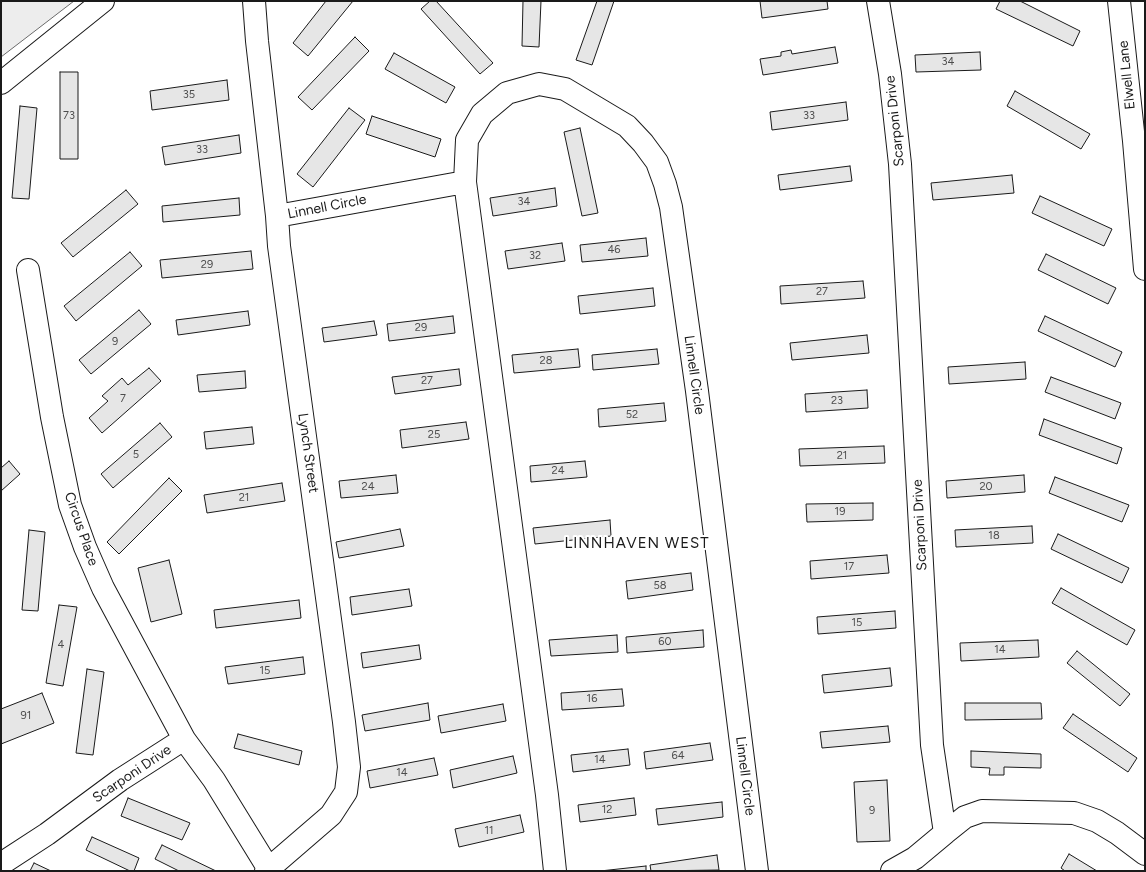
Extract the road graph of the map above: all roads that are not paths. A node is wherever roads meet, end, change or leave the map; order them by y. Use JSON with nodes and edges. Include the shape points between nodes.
{"nodes":[{"id":1,"x":103,"y":1,"type":"edge"},
{"id":2,"x":254,"y":1,"type":"edge"},
{"id":3,"x":878,"y":1,"type":"edge"},
{"id":4,"x":1118,"y":1,"type":"edge"},
{"id":5,"x":1,"y":83,"type":"edge"},
{"id":6,"x":465,"y":182,"type":"junction"},
{"id":7,"x":278,"y":216,"type":"junction"},
{"id":8,"x":1145,"y":269,"type":"edge"},
{"id":9,"x":28,"y":270,"type":"dead end"},
{"id":10,"x":184,"y":739,"type":"junction"},
{"id":11,"x":945,"y":833,"type":"junction"},
{"id":12,"x":1145,"y":854,"type":"edge"},
{"id":13,"x":1,"y":865,"type":"edge"},
{"id":14,"x":268,"y":870,"type":"edge"},
{"id":15,"x":3,"y":871,"type":"edge"},
{"id":16,"x":555,"y":871,"type":"edge"},
{"id":17,"x":757,"y":871,"type":"edge"},
{"id":18,"x":892,"y":871,"type":"edge"}],
"edges":[{"from":1,"to":5,"type":"street"},
{"from":2,"to":7,"type":"street","name":"Lynch Street"},
{"from":3,"to":11,"type":"street","name":"Scarponi Drive","via":[[900,164],[932,745]]},
{"from":4,"to":8,"type":"street","name":"Elwell Lane"},
{"from":6,"to":7,"type":"street","name":"Linnell Circle"},
{"from":6,"to":16,"type":"street","name":"Linnell Circle"},
{"from":6,"to":17,"type":"street","name":"Linnell Circle","via":[[467,140],[482,114],[507,92],[539,84],[565,89],[627,126],[644,143],[656,162],[671,207]]},
{"from":7,"to":14,"type":"street","name":"Lynch Street","via":[[280,256],[349,767],[346,792],[331,815]]},
{"from":9,"to":10,"type":"street","name":"Circus Place","via":[[70,506],[103,588]]},
{"from":10,"to":13,"type":"street","name":"Scarponi Drive","via":[[120,780]]},
{"from":10,"to":14,"type":"street","name":"Scarponi Drive","via":[[214,780]]},
{"from":11,"to":12,"type":"street","via":[[965,818],[982,811],[1074,813],[1097,821]]},
{"from":11,"to":18,"type":"street","via":[[915,858]]},
{"from":13,"to":15,"type":"street"}]}
